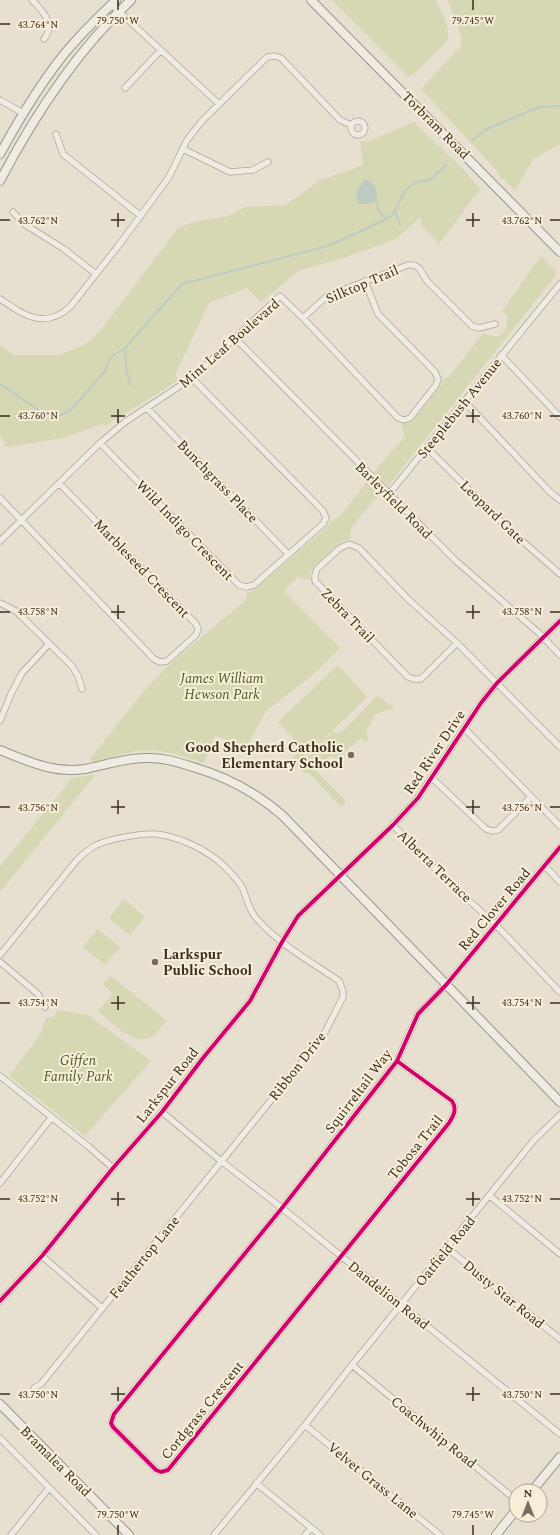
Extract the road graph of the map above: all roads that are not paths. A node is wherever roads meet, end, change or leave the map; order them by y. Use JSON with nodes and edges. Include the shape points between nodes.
{"nodes":[{"id":1,"x":32,"y":0,"type":"edge"},
{"id":2,"x":131,"y":0,"type":"edge"},
{"id":3,"x":310,"y":0,"type":"edge"},
{"id":4,"x":113,"y":2,"type":"edge"},
{"id":5,"x":118,"y":12,"type":"junction"},
{"id":6,"x":44,"y":39,"type":"dead end"},
{"id":7,"x":160,"y":51,"type":"junction"},
{"id":8,"x":126,"y":88,"type":"dead end"},
{"id":9,"x":0,"y":100,"type":"edge"},
{"id":10,"x":218,"y":104,"type":"junction"},
{"id":11,"x":23,"y":113,"type":"junction"},
{"id":12,"x":352,"y":125,"type":"dead end"},
{"id":13,"x":56,"y":134,"type":"dead end"},
{"id":14,"x":183,"y":149,"type":"junction"},
{"id":15,"x":0,"y":154,"type":"edge"},
{"id":16,"x":268,"y":162,"type":"dead end"},
{"id":17,"x":0,"y":181,"type":"edge"},
{"id":18,"x":13,"y":212,"type":"dead end"},
{"id":19,"x":141,"y":216,"type":"junction"},
{"id":20,"x":560,"y":252,"type":"edge"},
{"id":21,"x":96,"y":274,"type":"junction"},
{"id":22,"x":365,"y":281,"type":"junction"},
{"id":23,"x":560,"y":284,"type":"edge"},
{"id":24,"x":0,"y":298,"type":"edge"},
{"id":25,"x":303,"y":318,"type":"junction"},
{"id":26,"x":495,"y":324,"type":"dead end"},
{"id":27,"x":234,"y":337,"type":"junction"},
{"id":28,"x":501,"y":355,"type":"junction"},
{"id":29,"x":192,"y":378,"type":"junction"},
{"id":30,"x":464,"y":401,"type":"junction"},
{"id":31,"x":147,"y":408,"type":"junction"},
{"id":32,"x":560,"y":417,"type":"edge"},
{"id":33,"x":100,"y":443,"type":"junction"},
{"id":34,"x":428,"y":448,"type":"junction"},
{"id":35,"x":60,"y":483,"type":"junction"},
{"id":36,"x":388,"y":495,"type":"junction"},
{"id":37,"x":0,"y":498,"type":"edge"},
{"id":38,"x":560,"y":500,"type":"edge"},
{"id":39,"x":20,"y":520,"type":"junction"},
{"id":40,"x":0,"y":541,"type":"edge"},
{"id":41,"x":288,"y":554,"type":"junction"},
{"id":42,"x":560,"y":574,"type":"edge"},
{"id":43,"x":0,"y":603,"type":"edge"},
{"id":44,"x":560,"y":620,"type":"edge"},
{"id":45,"x":544,"y":638,"type":"junction"},
{"id":46,"x":457,"y":643,"type":"junction"},
{"id":47,"x":48,"y":644,"type":"junction"},
{"id":48,"x":560,"y":655,"type":"edge"},
{"id":49,"x":497,"y":683,"type":"junction"},
{"id":50,"x":82,"y":689,"type":"dead end"},
{"id":51,"x":0,"y":721,"type":"edge"},
{"id":52,"x":464,"y":728,"type":"junction"},
{"id":53,"x":560,"y":747,"type":"edge"},
{"id":54,"x":0,"y":750,"type":"edge"},
{"id":55,"x":432,"y":778,"type":"junction"},
{"id":56,"x":531,"y":797,"type":"junction"},
{"id":57,"x":393,"y":824,"type":"junction"},
{"id":58,"x":560,"y":826,"type":"edge"},
{"id":59,"x":560,"y":847,"type":"edge"},
{"id":60,"x":544,"y":866,"type":"junction"},
{"id":61,"x":340,"y":875,"type":"junction"},
{"id":62,"x":560,"y":882,"type":"edge"},
{"id":63,"x":495,"y":924,"type":"junction"},
{"id":64,"x":282,"y":942,"type":"junction"},
{"id":65,"x":0,"y":955,"type":"edge"},
{"id":66,"x":0,"y":962,"type":"edge"},
{"id":67,"x":446,"y":985,"type":"junction"},
{"id":68,"x":560,"y":992,"type":"edge"},
{"id":69,"x":45,"y":1007,"type":"dead end"},
{"id":70,"x":397,"y":1061,"type":"junction"},
{"id":71,"x":0,"y":1076,"type":"edge"},
{"id":72,"x":560,"y":1102,"type":"edge"},
{"id":73,"x":162,"y":1112,"type":"junction"},
{"id":74,"x":560,"y":1115,"type":"edge"},
{"id":75,"x":51,"y":1118,"type":"junction"},
{"id":76,"x":221,"y":1162,"type":"junction"},
{"id":77,"x":113,"y":1168,"type":"junction"},
{"id":78,"x":0,"y":1183,"type":"edge"},
{"id":79,"x":490,"y":1196,"type":"junction"},
{"id":80,"x":282,"y":1208,"type":"junction"},
{"id":81,"x":447,"y":1248,"type":"junction"},
{"id":82,"x":560,"y":1254,"type":"edge"},
{"id":83,"x":42,"y":1256,"type":"junction"},
{"id":84,"x":340,"y":1256,"type":"junction"},
{"id":85,"x":0,"y":1301,"type":"edge"},
{"id":86,"x":402,"y":1305,"type":"junction"},
{"id":87,"x":102,"y":1308,"type":"junction"},
{"id":88,"x":560,"y":1340,"type":"edge"},
{"id":89,"x":352,"y":1365,"type":"junction"},
{"id":90,"x":34,"y":1388,"type":"dead end"},
{"id":91,"x":0,"y":1404,"type":"edge"},
{"id":92,"x":305,"y":1425,"type":"junction"},
{"id":93,"x":560,"y":1434,"type":"edge"},
{"id":94,"x":0,"y":1438,"type":"edge"},
{"id":95,"x":560,"y":1457,"type":"edge"},
{"id":96,"x":256,"y":1483,"type":"junction"},
{"id":97,"x":539,"y":1483,"type":"edge"},
{"id":98,"x":49,"y":1488,"type":"junction"},
{"id":99,"x":508,"y":1493,"type":"edge"},
{"id":100,"x":508,"y":1520,"type":"edge"},
{"id":101,"x":311,"y":1528,"type":"junction"},
{"id":102,"x":11,"y":1535,"type":"edge"},
{"id":103,"x":96,"y":1535,"type":"edge"},
{"id":104,"x":129,"y":1535,"type":"edge"},
{"id":105,"x":214,"y":1535,"type":"edge"},
{"id":106,"x":305,"y":1535,"type":"edge"},
{"id":107,"x":320,"y":1535,"type":"edge"},
{"id":108,"x":440,"y":1535,"type":"edge"},
{"id":109,"x":496,"y":1535,"type":"edge"}],
"edges":[{"from":1,"to":6,"type":"street","via":[[49,21],[50,29]]},
{"from":2,"to":5,"type":"main road"},
{"from":3,"to":20,"type":"main road","name":"Torbram Road"},
{"from":4,"to":5,"type":"street"},
{"from":4,"to":11,"type":"main road","via":[[64,54]]},
{"from":5,"to":7,"type":"street"},
{"from":5,"to":17,"type":"main road","via":[[68,71],[34,122]]},
{"from":7,"to":8,"type":"street"},
{"from":7,"to":10,"type":"street"},
{"from":9,"to":11,"type":"street"},
{"from":10,"to":12,"type":"street","via":[[264,60],[278,56],[340,120]]},
{"from":10,"to":14,"type":"street","via":[[202,121]]},
{"from":11,"to":15,"type":"main road"},
{"from":13,"to":19,"type":"street","via":[[63,154]]},
{"from":14,"to":16,"type":"street","via":[[230,172],[253,170]]},
{"from":14,"to":19,"type":"street","via":[[169,177]]},
{"from":18,"to":21,"type":"street","via":[[24,224],[64,249]]},
{"from":19,"to":21,"type":"street"},
{"from":21,"to":24,"type":"street","via":[[70,308],[49,319],[36,319],[24,315]]},
{"from":22,"to":25,"type":"street","name":"Silktop Trail","via":[[327,296]]},
{"from":22,"to":25,"type":"street","name":"Mint Leaf Boulevard","via":[[378,314],[435,372],[438,379],[410,418],[398,418]]},
{"from":22,"to":26,"type":"street","name":"Silktop Trail","via":[[414,265],[472,326],[479,328]]},
{"from":23,"to":28,"type":"street","name":"Steeplebush Avenue"},
{"from":25,"to":27,"type":"street","name":"Mint Leaf Boulevard","via":[[280,296]]},
{"from":27,"to":29,"type":"street","name":"Mint Leaf Boulevard"},
{"from":27,"to":36,"type":"street","name":"Barleyfield Road"},
{"from":28,"to":30,"type":"street","name":"Steeplebush Avenue"},
{"from":28,"to":32,"type":"street"},
{"from":29,"to":31,"type":"street","name":"Mint Leaf Boulevard"},
{"from":29,"to":41,"type":"street","name":"Wild Indigo Crescent","via":[[323,511],[326,518],[323,524]]},
{"from":30,"to":34,"type":"street","name":"Steeplebush Avenue"},
{"from":30,"to":38,"type":"street"},
{"from":31,"to":33,"type":"street","name":"Mint Leaf Boulevard"},
{"from":31,"to":41,"type":"street","name":"Bunchgrass Place"},
{"from":33,"to":35,"type":"street","name":"Mint Leaf Boulevard"},
{"from":33,"to":41,"type":"street","name":"Wild Indigo Crescent","via":[[239,585],[254,585]]},
{"from":34,"to":36,"type":"street","name":"Steeplebush Avenue"},
{"from":34,"to":42,"type":"street","name":"Leopard Gate","via":[[512,532]]},
{"from":35,"to":39,"type":"street","name":"Mint Leaf Boulevard"},
{"from":35,"to":39,"type":"street","name":"Marbleseed Crescent","via":[[196,624],[196,635],[167,661],[160,662],[154,659]]},
{"from":36,"to":45,"type":"street","name":"Barleyfield Road","via":[[454,560]]},
{"from":37,"to":39,"type":"street"},
{"from":39,"to":40,"type":"street","name":"Mint Leaf Boulevard"},
{"from":43,"to":47,"type":"street","via":[[16,611]]},
{"from":44,"to":45,"type":"street","name":"Red River Drive"},
{"from":45,"to":48,"type":"street","name":"Barleyfield Road"},
{"from":45,"to":49,"type":"street","name":"Red River Drive"},
{"from":46,"to":46,"type":"street","name":"Zebra Trail","via":[[408,599],[359,548],[349,544],[340,548],[317,569],[315,581],[408,677],[421,679]]},
{"from":46,"to":49,"type":"street","name":"Zebra Trail"},
{"from":47,"to":50,"type":"street","via":[[72,666]]},
{"from":47,"to":51,"type":"street","via":[[22,673]]},
{"from":49,"to":52,"type":"street","name":"Red River Drive"},
{"from":49,"to":53,"type":"street","name":"Zebra Trail"},
{"from":52,"to":55,"type":"street","name":"Red River Drive"},
{"from":52,"to":56,"type":"street"},
{"from":54,"to":61,"type":"main road","via":[[28,762],[52,768],[80,770],[128,759],[151,758],[174,761],[218,775],[241,785],[273,807]]},
{"from":55,"to":56,"type":"street","via":[[486,829],[492,831],[498,830]]},
{"from":55,"to":57,"type":"street","name":"Red River Drive","via":[[418,798]]},
{"from":56,"to":58,"type":"street"},
{"from":57,"to":61,"type":"street","name":"Red River Drive"},
{"from":57,"to":63,"type":"street","name":"Alberta Terrace","via":[[442,876]]},
{"from":59,"to":60,"type":"street","name":"Red Clover Road"},
{"from":60,"to":62,"type":"street"},
{"from":60,"to":63,"type":"street","name":"Red Clover Road"},
{"from":61,"to":64,"type":"street","name":"Larkspur Road","via":[[298,916]]},
{"from":61,"to":67,"type":"main road"},
{"from":63,"to":67,"type":"street","name":"Red Clover Road"},
{"from":63,"to":68,"type":"street","name":"Alberta Terrace"},
{"from":64,"to":65,"type":"street","name":"Ribbon Drive","via":[[256,918],[242,888],[214,858],[194,846],[146,834],[97,845],[86,852]]},
{"from":64,"to":73,"type":"street","name":"Larkspur Road","via":[[250,1001]]},
{"from":64,"to":76,"type":"street","name":"Ribbon Drive","via":[[339,981],[343,997],[323,1036]]},
{"from":66,"to":69,"type":"street","via":[[38,994]]},
{"from":67,"to":70,"type":"street","name":"Squirreltail Way","via":[[418,1014]]},
{"from":67,"to":72,"type":"main road"},
{"from":70,"to":80,"type":"street","name":"Squirreltail Way"},
{"from":70,"to":84,"type":"street","name":"Tobosa Trail","via":[[452,1101],[454,1114]]},
{"from":71,"to":75,"type":"street"},
{"from":73,"to":76,"type":"street","name":"Dandelion Road"},
{"from":73,"to":77,"type":"street","name":"Larkspur Road"},
{"from":74,"to":79,"type":"street","name":"Oatfield Road","via":[[534,1140]]},
{"from":75,"to":77,"type":"street"},
{"from":75,"to":78,"type":"street"},
{"from":76,"to":80,"type":"street","name":"Dandelion Road"},
{"from":76,"to":87,"type":"street","name":"Feathertop Lane"},
{"from":77,"to":83,"type":"street","name":"Larkspur Road"},
{"from":79,"to":81,"type":"street","name":"Oatfield Road"},
{"from":79,"to":82,"type":"street"},
{"from":80,"to":84,"type":"street","name":"Dandelion Road"},
{"from":80,"to":84,"type":"street","name":"Cordgrass Crescent","via":[[111,1418],[113,1427],[156,1470],[168,1470]]},
{"from":81,"to":86,"type":"street","name":"Oatfield Road"},
{"from":81,"to":88,"type":"street","name":"Dusty Star Road"},
{"from":83,"to":85,"type":"street","name":"Larkspur Road"},
{"from":83,"to":87,"type":"street","name":"Feathertop Lane"},
{"from":84,"to":86,"type":"street","name":"Dandelion Road"},
{"from":86,"to":89,"type":"street","name":"Oatfield Road"},
{"from":86,"to":93,"type":"street","name":"Dandelion Road"},
{"from":87,"to":90,"type":"street","via":[[41,1384]]},
{"from":89,"to":92,"type":"street","name":"Oatfield Road"},
{"from":89,"to":99,"type":"street","name":"Coachwhip Road"},
{"from":91,"to":104,"type":"main road","name":"Bramalea Road"},
{"from":92,"to":96,"type":"street","name":"Oatfield Road"},
{"from":92,"to":108,"type":"street","name":"Velvet Grass Lane"},
{"from":94,"to":98,"type":"street"},
{"from":95,"to":97,"type":"main road"},
{"from":96,"to":101,"type":"street"},
{"from":96,"to":105,"type":"street","name":"Oatfield Road"},
{"from":98,"to":102,"type":"street"},
{"from":98,"to":103,"type":"street"},
{"from":100,"to":109,"type":"main road"},
{"from":101,"to":106,"type":"street"},
{"from":101,"to":107,"type":"street"}]}
